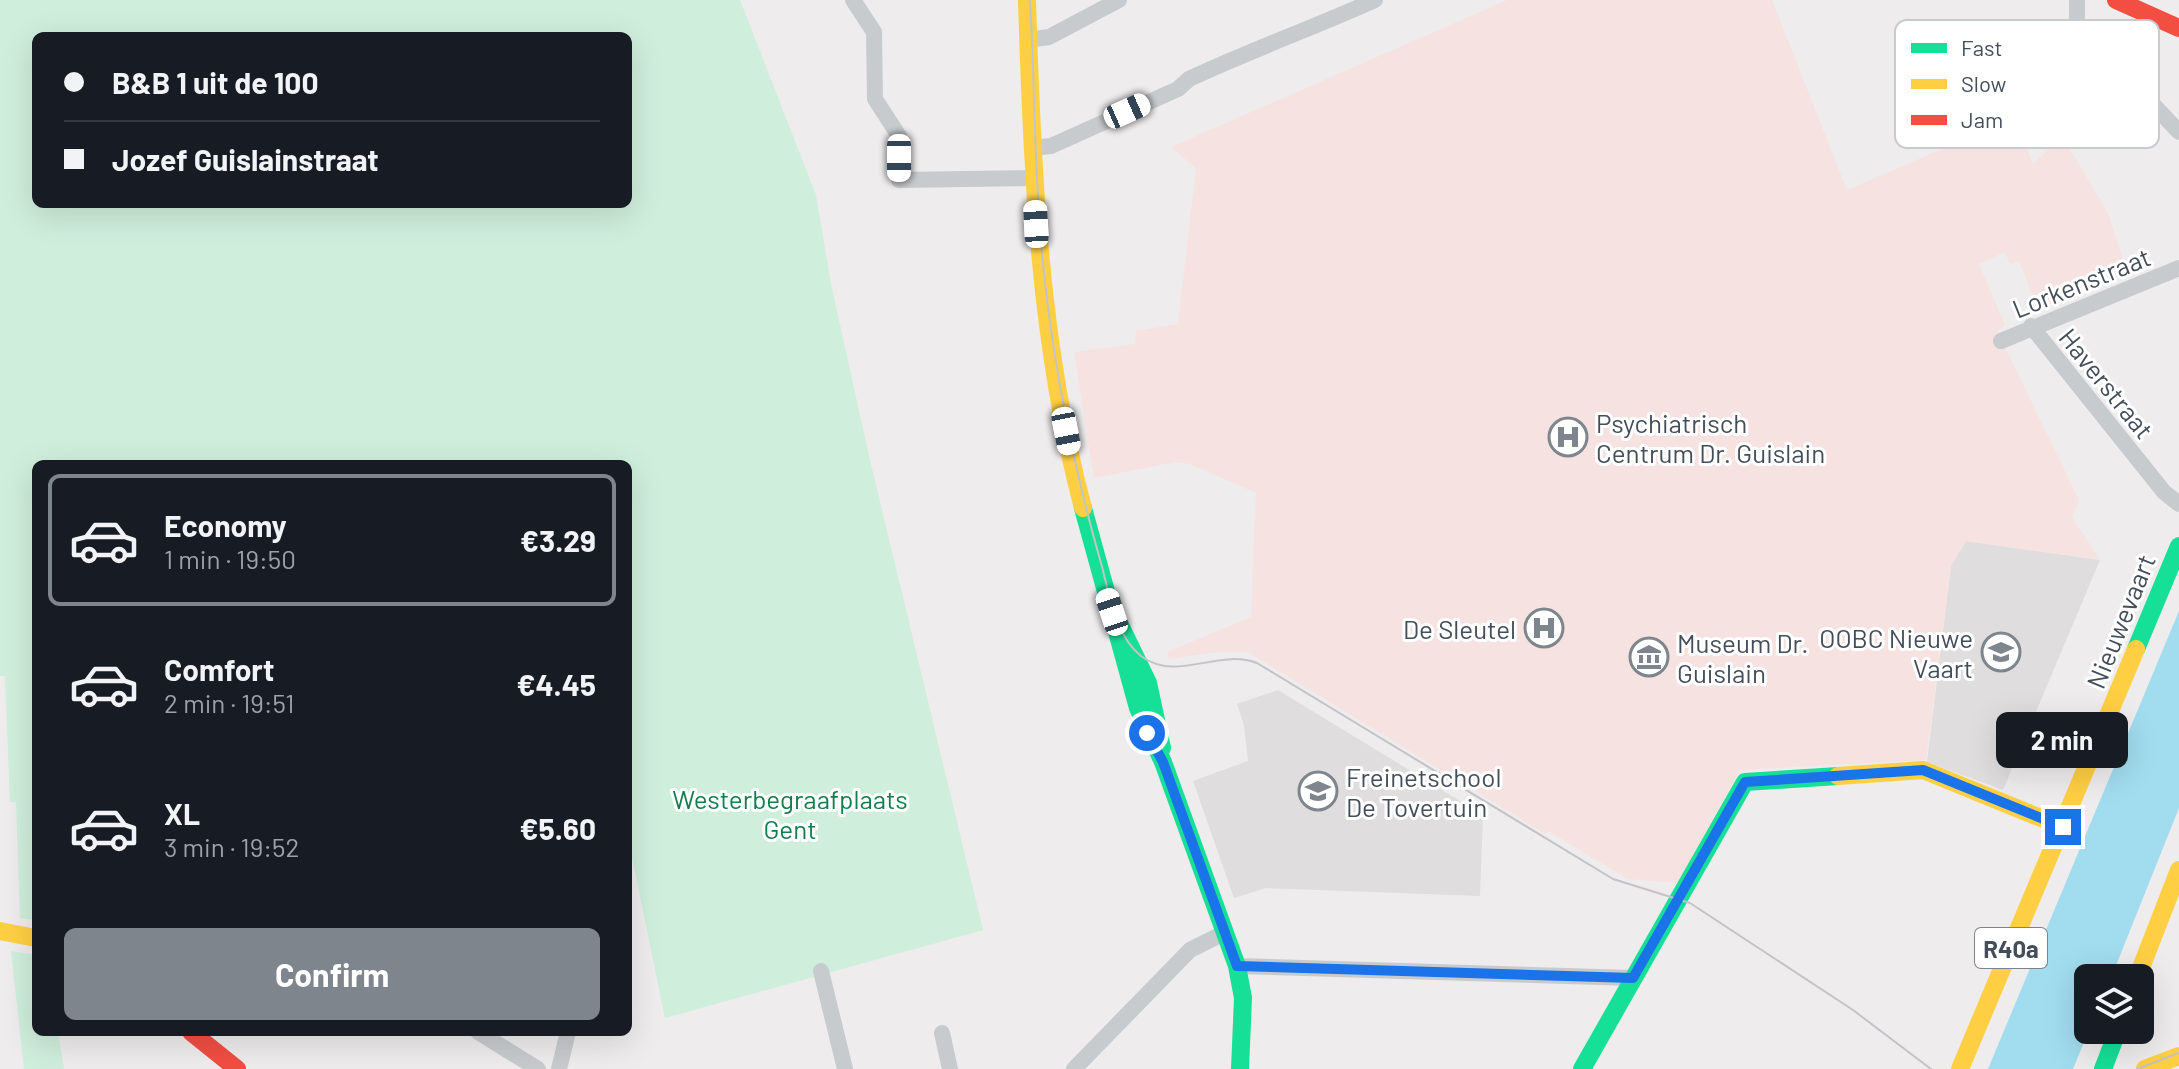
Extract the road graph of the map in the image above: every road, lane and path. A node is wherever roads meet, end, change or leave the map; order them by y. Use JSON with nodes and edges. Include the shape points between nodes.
{"nodes":[{"id":1,"x":853,"y":0,"type":"edge"},
{"id":2,"x":1027,"y":0,"type":"edge"},
{"id":3,"x":1119,"y":0,"type":"edge"},
{"id":4,"x":1375,"y":0,"type":"edge"},
{"id":5,"x":2116,"y":0,"type":"edge"},
{"id":6,"x":2179,"y":28,"type":"edge"},
{"id":7,"x":1028,"y":40,"type":"junction"},
{"id":8,"x":2159,"y":111,"type":"edge"},
{"id":9,"x":2179,"y":132,"type":"edge"},
{"id":10,"x":1032,"y":148,"type":"junction"},
{"id":11,"x":1033,"y":178,"type":"junction"},
{"id":12,"x":2179,"y":268,"type":"edge"},
{"id":13,"x":2031,"y":326,"type":"junction"},
{"id":14,"x":2001,"y":341,"type":"dead end"},
{"id":15,"x":2179,"y":504,"type":"edge"},
{"id":16,"x":2179,"y":546,"type":"edge"},
{"id":17,"x":2063,"y":827,"type":"junction"},
{"id":18,"x":2179,"y":870,"type":"edge"},
{"id":19,"x":0,"y":931,"type":"edge"},
{"id":20,"x":1224,"y":933,"type":"junction"},
{"id":21,"x":32,"y":937,"type":"edge"},
{"id":22,"x":2142,"y":964,"type":"edge"},
{"id":23,"x":1237,"y":966,"type":"junction"},
{"id":24,"x":821,"y":971,"type":"dead end"},
{"id":25,"x":1633,"y":978,"type":"junction"},
{"id":26,"x":942,"y":1033,"type":"dead end"},
{"id":27,"x":196,"y":1036,"type":"edge"},
{"id":28,"x":484,"y":1036,"type":"edge"},
{"id":29,"x":567,"y":1036,"type":"edge"},
{"id":30,"x":2113,"y":1044,"type":"edge"},
{"id":31,"x":2179,"y":1056,"type":"edge"},
{"id":32,"x":237,"y":1069,"type":"edge"},
{"id":33,"x":538,"y":1069,"type":"edge"},
{"id":34,"x":559,"y":1069,"type":"edge"},
{"id":35,"x":845,"y":1069,"type":"edge"},
{"id":36,"x":950,"y":1069,"type":"edge"},
{"id":37,"x":1074,"y":1069,"type":"edge"},
{"id":38,"x":1240,"y":1069,"type":"edge"},
{"id":39,"x":1582,"y":1069,"type":"edge"},
{"id":40,"x":1960,"y":1069,"type":"edge"},
{"id":41,"x":2103,"y":1069,"type":"edge"},
{"id":42,"x":2145,"y":1069,"type":"edge"}],
"edges":[{"from":1,"to":11,"type":"street","via":[[874,32],[875,99],[899,136],[899,180]]},
{"from":2,"to":7,"type":"street"},
{"from":3,"to":7,"type":"street","via":[[1049,37]]},
{"from":4,"to":10,"type":"street","via":[[1290,39],[1273,40],[1051,146]]},
{"from":5,"to":6,"type":"street"},
{"from":7,"to":10,"type":"street"},
{"from":8,"to":9,"type":"street"},
{"from":10,"to":11,"type":"street"},
{"from":11,"to":20,"type":"street","via":[[1061,404],[1085,518],[1121,658]]},
{"from":12,"to":13,"type":"street","name":"Lorkenstraat"},
{"from":13,"to":14,"type":"street","name":"Lorkenstraat"},
{"from":13,"to":15,"type":"street","name":"Haverstraat"},
{"from":16,"to":17,"type":"street","name":"Nieuwevaart","number":"R40a"},
{"from":17,"to":25,"type":"street","via":[[1923,770],[1745,782]]},
{"from":17,"to":40,"type":"street","name":"Nieuwevaart","number":"R40a"},
{"from":18,"to":22,"type":"street"},
{"from":19,"to":21,"type":"street"},
{"from":20,"to":23,"type":"street"},
{"from":20,"to":37,"type":"street","via":[[1190,950]]},
{"from":23,"to":25,"type":"street"},
{"from":23,"to":38,"type":"street","via":[[1243,998]]},
{"from":24,"to":35,"type":"street"},
{"from":25,"to":39,"type":"street"},
{"from":26,"to":36,"type":"street"},
{"from":27,"to":32,"type":"street"},
{"from":28,"to":33,"type":"street"},
{"from":29,"to":34,"type":"street"},
{"from":30,"to":41,"type":"street"},
{"from":31,"to":42,"type":"street"}]}
